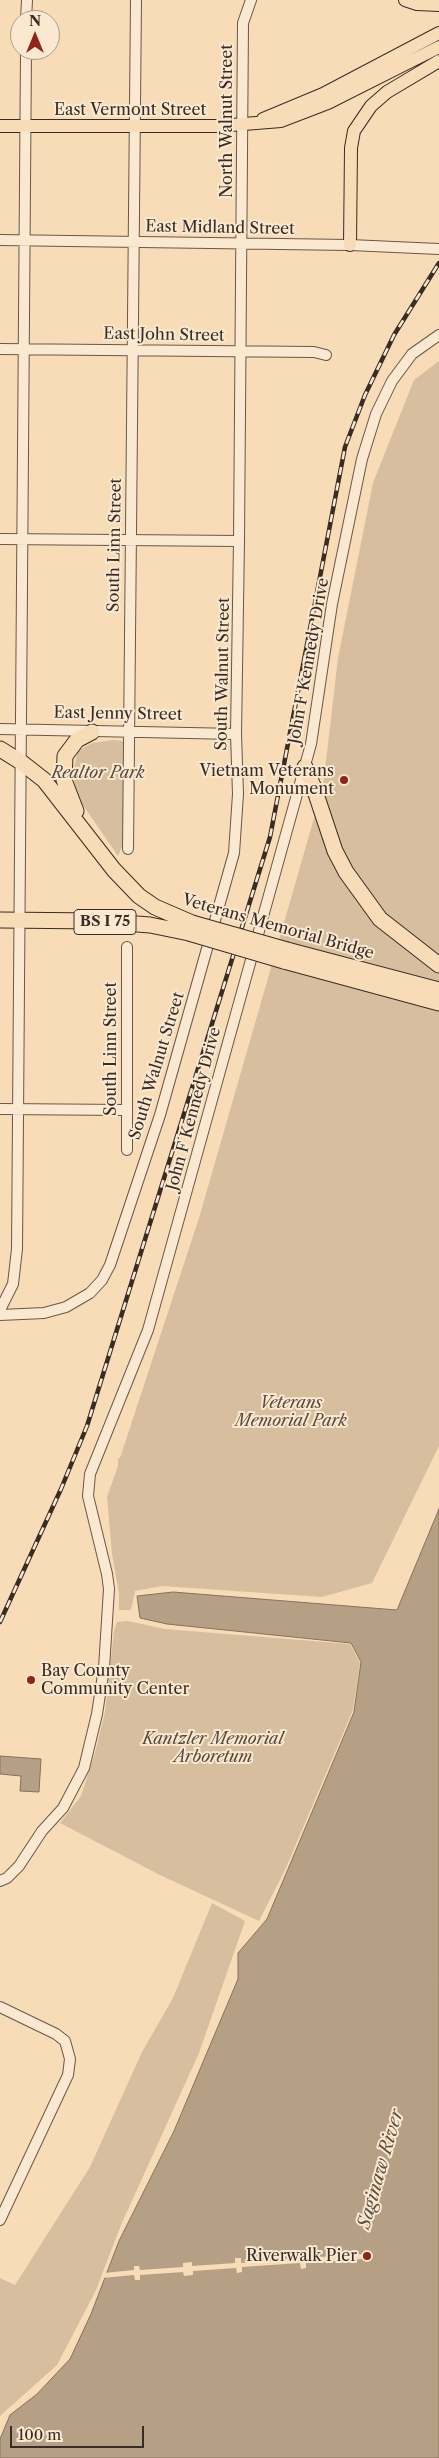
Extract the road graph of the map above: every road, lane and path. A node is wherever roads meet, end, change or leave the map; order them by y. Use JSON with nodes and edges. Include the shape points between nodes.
{"nodes":[{"id":1,"x":136,"y":0,"type":"edge"},
{"id":2,"x":251,"y":0,"type":"edge"},
{"id":3,"x":405,"y":0,"type":"edge"},
{"id":4,"x":439,"y":5,"type":"edge"},
{"id":5,"x":439,"y":33,"type":"edge"},
{"id":6,"x":439,"y":47,"type":"edge"},
{"id":7,"x":26,"y":60,"type":"edge"},
{"id":8,"x":439,"y":60,"type":"edge"},
{"id":9,"x":259,"y":121,"type":"junction"},
{"id":10,"x":243,"y":125,"type":"junction"},
{"id":11,"x":0,"y":126,"type":"edge"},
{"id":12,"x":24,"y":126,"type":"junction"},
{"id":13,"x":133,"y":127,"type":"junction"},
{"id":14,"x":0,"y":240,"type":"edge"},
{"id":15,"x":24,"y":240,"type":"junction"},
{"id":16,"x":132,"y":241,"type":"junction"},
{"id":17,"x":242,"y":243,"type":"junction"},
{"id":18,"x":350,"y":245,"type":"junction"},
{"id":19,"x":439,"y":249,"type":"edge"},
{"id":20,"x":439,"y":335,"type":"edge"},
{"id":21,"x":0,"y":349,"type":"edge"},
{"id":22,"x":24,"y":349,"type":"junction"},
{"id":23,"x":132,"y":350,"type":"junction"},
{"id":24,"x":241,"y":351,"type":"junction"},
{"id":25,"x":326,"y":356,"type":"dead end"},
{"id":26,"x":0,"y":539,"type":"edge"},
{"id":27,"x":22,"y":539,"type":"junction"},
{"id":28,"x":130,"y":540,"type":"junction"},
{"id":29,"x":240,"y":541,"type":"junction"},
{"id":30,"x":0,"y":729,"type":"edge"},
{"id":31,"x":21,"y":729,"type":"junction"},
{"id":32,"x":92,"y":732,"type":"junction"},
{"id":33,"x":128,"y":732,"type":"junction"},
{"id":34,"x":236,"y":734,"type":"junction"},
{"id":35,"x":0,"y":749,"type":"edge"},
{"id":36,"x":21,"y":762,"type":"junction"},
{"id":37,"x":305,"y":767,"type":"junction"},
{"id":38,"x":85,"y":831,"type":"junction"},
{"id":39,"x":128,"y":849,"type":"dead end"},
{"id":40,"x":0,"y":920,"type":"edge"},
{"id":41,"x":20,"y":921,"type":"junction"},
{"id":42,"x":191,"y":928,"type":"junction"},
{"id":43,"x":126,"y":947,"type":"dead end"},
{"id":44,"x":285,"y":955,"type":"junction"},
{"id":45,"x":439,"y":965,"type":"edge"},
{"id":46,"x":439,"y":990,"type":"edge"},
{"id":47,"x":439,"y":1002,"type":"edge"},
{"id":48,"x":0,"y":1109,"type":"edge"},
{"id":49,"x":17,"y":1109,"type":"junction"},
{"id":50,"x":126,"y":1110,"type":"junction"},
{"id":51,"x":127,"y":1150,"type":"dead end"},
{"id":52,"x":0,"y":1310,"type":"edge"},
{"id":53,"x":0,"y":1315,"type":"edge"},
{"id":54,"x":0,"y":1881,"type":"edge"},
{"id":55,"x":0,"y":2007,"type":"edge"},
{"id":56,"x":4,"y":2200,"type":"edge"},
{"id":57,"x":0,"y":2220,"type":"edge"}],
"edges":[{"from":1,"to":13,"type":"street","name":"South Linn Street"},
{"from":2,"to":10,"type":"street","name":"North Walnut Street","via":[[243,23]]},
{"from":3,"to":4,"type":"main road"},
{"from":5,"to":9,"type":"main road","name":"East Vermont Street","via":[[324,94]]},
{"from":6,"to":9,"type":"main road","name":"East Vermont Street","via":[[312,110],[281,121]]},
{"from":7,"to":12,"type":"street"},
{"from":8,"to":18,"type":"main road","via":[[370,106],[354,131]]},
{"from":9,"to":10,"type":"main road","name":"East Vermont Street"},
{"from":10,"to":13,"type":"main road","name":"East Vermont Street"},
{"from":10,"to":17,"type":"street","name":"North Walnut Street"},
{"from":11,"to":12,"type":"main road","name":"East Vermont Street"},
{"from":12,"to":13,"type":"main road","name":"East Vermont Street"},
{"from":12,"to":15,"type":"street"},
{"from":13,"to":16,"type":"street","name":"South Linn Street"},
{"from":14,"to":15,"type":"street","name":"East Midland Street"},
{"from":15,"to":16,"type":"street","name":"East Midland Street"},
{"from":15,"to":22,"type":"street"},
{"from":16,"to":17,"type":"street","name":"East Midland Street"},
{"from":16,"to":23,"type":"street","name":"South Linn Street"},
{"from":17,"to":18,"type":"street","name":"East Midland Street"},
{"from":17,"to":24,"type":"street","name":"South Walnut Street"},
{"from":18,"to":19,"type":"street","name":"East Midland Street"},
{"from":20,"to":37,"type":"street","name":"John F Kennedy Drive","via":[[412,354],[392,381],[376,414],[362,459],[332,604]]},
{"from":21,"to":22,"type":"street","name":"East John Street"},
{"from":22,"to":23,"type":"street","name":"East John Street"},
{"from":22,"to":27,"type":"street"},
{"from":23,"to":24,"type":"street","name":"East John Street"},
{"from":23,"to":28,"type":"street","name":"South Linn Street"},
{"from":24,"to":25,"type":"street","name":"East John Street","via":[[314,352]]},
{"from":24,"to":29,"type":"street","name":"South Walnut Street"},
{"from":26,"to":27,"type":"street"},
{"from":27,"to":28,"type":"street"},
{"from":27,"to":31,"type":"street"},
{"from":28,"to":29,"type":"street"},
{"from":28,"to":33,"type":"street","name":"South Linn Street"},
{"from":29,"to":34,"type":"street","name":"South Walnut Street"},
{"from":30,"to":31,"type":"street","name":"East Jenny Street"},
{"from":31,"to":32,"type":"street","name":"East Jenny Street"},
{"from":31,"to":36,"type":"street"},
{"from":32,"to":33,"type":"street","name":"East Jenny Street"},
{"from":32,"to":38,"type":"highway","via":[[71,747],[65,756],[63,772]]},
{"from":33,"to":34,"type":"street","name":"East Jenny Street"},
{"from":33,"to":39,"type":"street","name":"South Linn Street"},
{"from":34,"to":53,"type":"street","name":"South Walnut Street","via":[[238,794],[234,853],[160,1115],[110,1264],[90,1293],[66,1307],[44,1313]]},
{"from":35,"to":36,"type":"highway","number":"BS I 75"},
{"from":36,"to":38,"type":"highway","name":"Veterans Memorial Bridge","number":"BS I 75","via":[[49,786]]},
{"from":36,"to":41,"type":"street"},
{"from":37,"to":45,"type":"highway","via":[[335,851],[346,872],[380,919]]},
{"from":37,"to":54,"type":"street","name":"John F Kennedy Drive","via":[[148,1330],[90,1474],[88,1496],[109,1589],[104,1668],[84,1768],[63,1808],[36,1838],[19,1866]]},
{"from":38,"to":42,"type":"highway","name":"Veterans Memorial Bridge","number":"BS I 75","via":[[114,870],[140,896]]},
{"from":40,"to":41,"type":"highway","number":"BS I 75"},
{"from":41,"to":42,"type":"highway","number":"BS I 75"},
{"from":41,"to":49,"type":"street"},
{"from":42,"to":44,"type":"highway","name":"Veterans Memorial Bridge","number":"BS I 75","bridge":true},
{"from":43,"to":50,"type":"street","name":"South Linn Street"},
{"from":44,"to":46,"type":"highway","name":"Veterans Memorial Bridge","number":"BS I 75"},
{"from":44,"to":47,"type":"highway","name":"Veterans Memorial Bridge","number":"BS I 75"},
{"from":48,"to":49,"type":"street"},
{"from":49,"to":50,"type":"street"},
{"from":49,"to":52,"type":"street","via":[[16,1267],[13,1284]]},
{"from":50,"to":51,"type":"street","name":"South Linn Street"},
{"from":55,"to":56,"type":"street","via":[[56,2034],[65,2041],[70,2059],[68,2075]]},
{"from":56,"to":57,"type":"street"}]}
